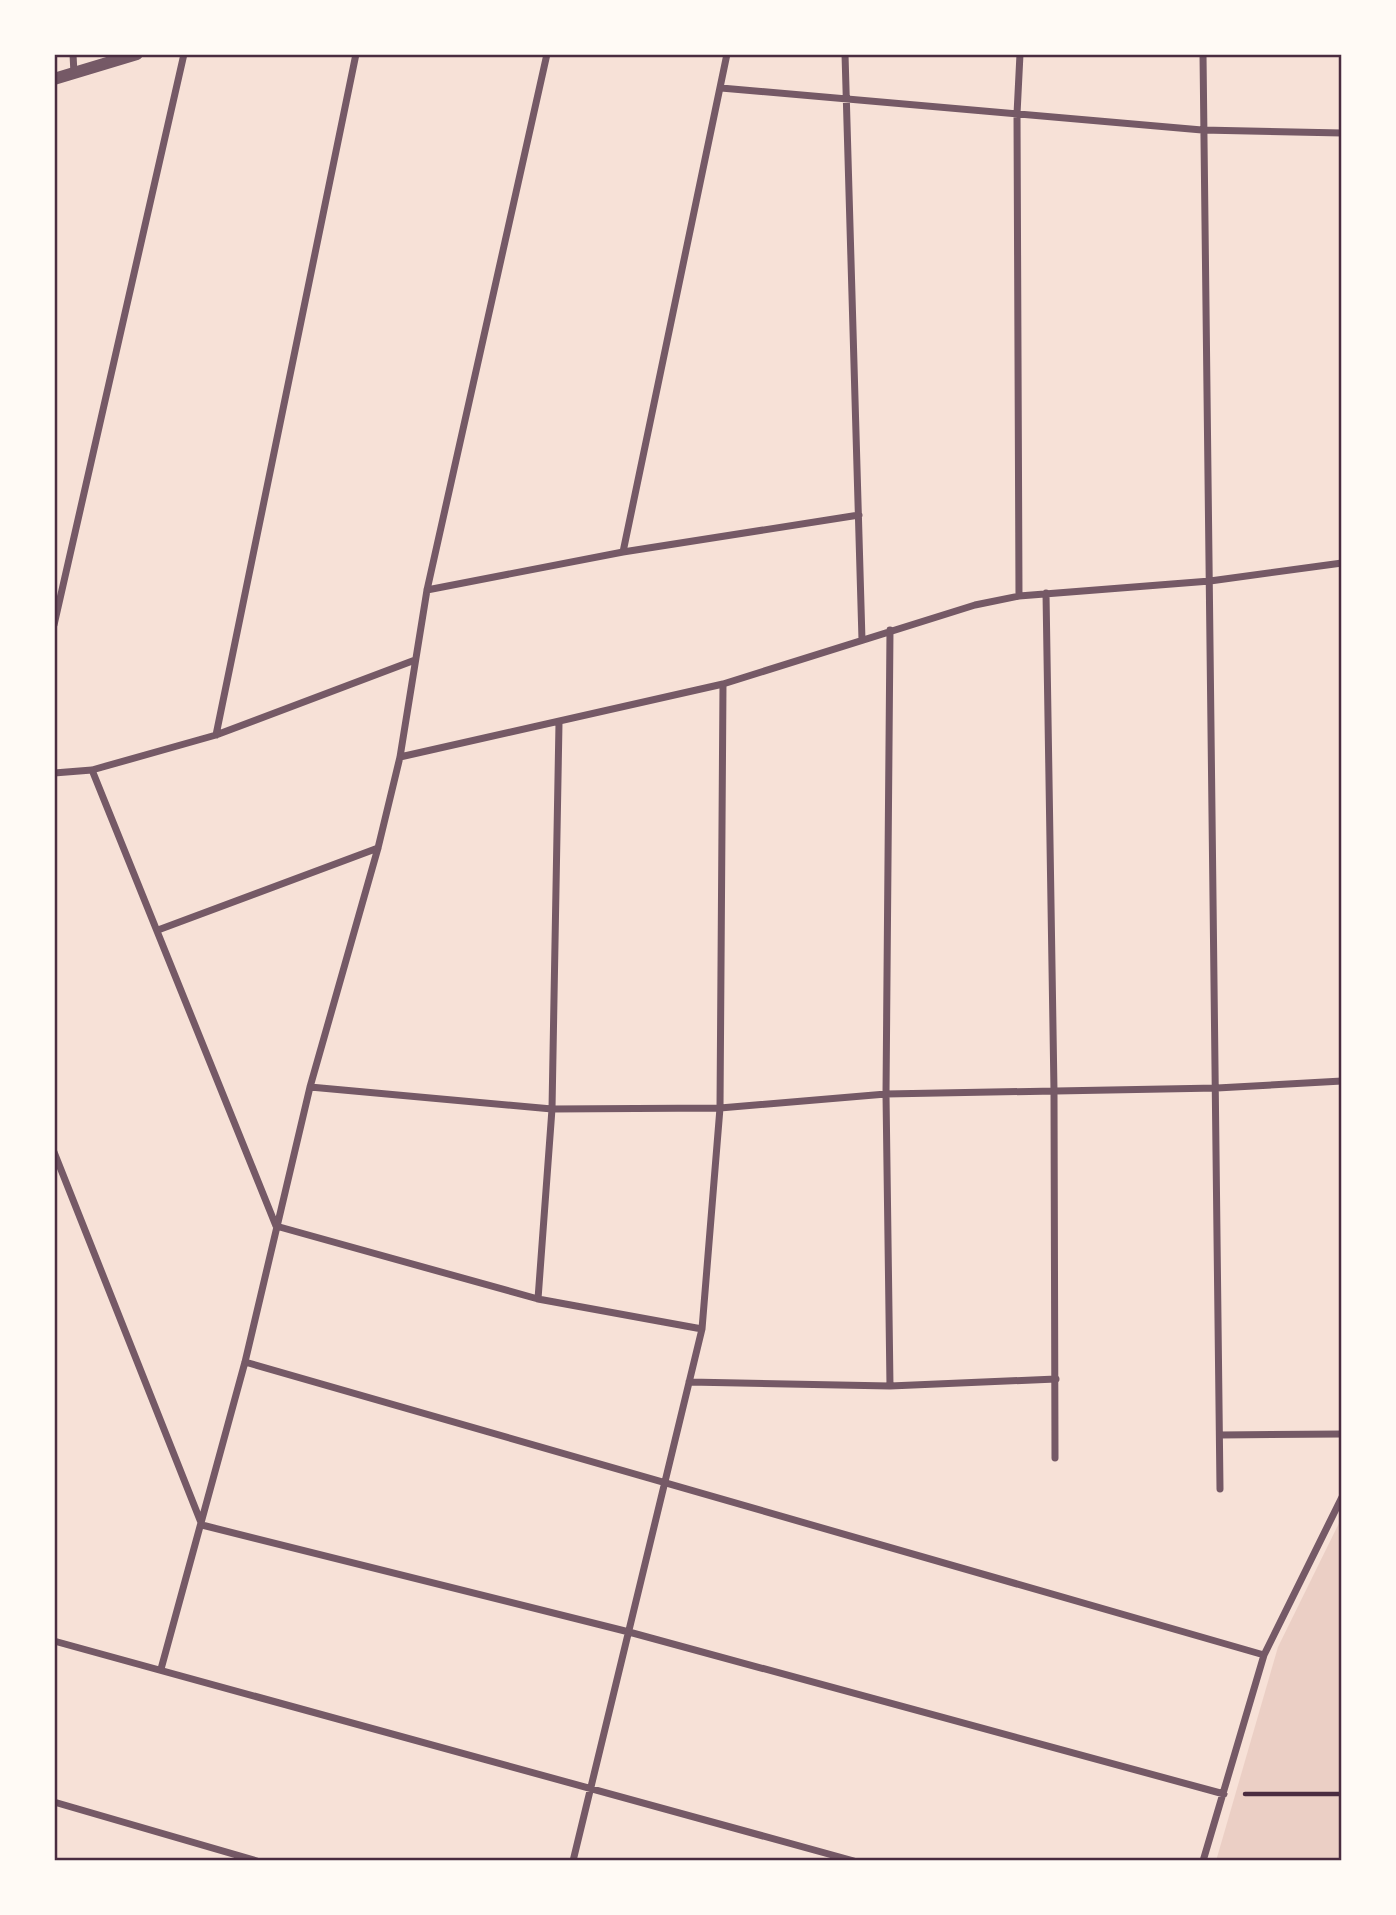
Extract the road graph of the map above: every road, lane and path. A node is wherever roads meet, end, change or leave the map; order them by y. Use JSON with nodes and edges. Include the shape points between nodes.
{"nodes":[{"id":1,"x":73,"y":54,"type":"edge"},
{"id":2,"x":137,"y":54,"type":"edge"},
{"id":3,"x":184,"y":54,"type":"edge"},
{"id":4,"x":356,"y":54,"type":"edge"},
{"id":5,"x":547,"y":54,"type":"edge"},
{"id":6,"x":727,"y":54,"type":"edge"},
{"id":7,"x":845,"y":54,"type":"edge"},
{"id":8,"x":1020,"y":54,"type":"edge"},
{"id":9,"x":1203,"y":54,"type":"edge"},
{"id":10,"x":74,"y":74,"type":"junction"},
{"id":11,"x":54,"y":79,"type":"edge"},
{"id":12,"x":721,"y":88,"type":"junction"},
{"id":13,"x":846,"y":98,"type":"junction"},
{"id":14,"x":1017,"y":114,"type":"junction"},
{"id":15,"x":1202,"y":130,"type":"junction"},
{"id":16,"x":1342,"y":133,"type":"edge"},
{"id":17,"x":859,"y":515,"type":"junction"},
{"id":18,"x":624,"y":552,"type":"junction"},
{"id":19,"x":1342,"y":563,"type":"edge"},
{"id":20,"x":1210,"y":581,"type":"junction"},
{"id":21,"x":427,"y":590,"type":"junction"},
{"id":22,"x":1046,"y":593,"type":"junction"},
{"id":23,"x":1019,"y":596,"type":"junction"},
{"id":24,"x":54,"y":625,"type":"edge"},
{"id":25,"x":890,"y":630,"type":"junction"},
{"id":26,"x":862,"y":640,"type":"junction"},
{"id":27,"x":415,"y":660,"type":"junction"},
{"id":28,"x":723,"y":684,"type":"junction"},
{"id":29,"x":559,"y":723,"type":"junction"},
{"id":30,"x":216,"y":734,"type":"junction"},
{"id":31,"x":400,"y":757,"type":"junction"},
{"id":32,"x":92,"y":770,"type":"junction"},
{"id":33,"x":54,"y":773,"type":"edge"},
{"id":34,"x":378,"y":848,"type":"junction"},
{"id":35,"x":158,"y":930,"type":"junction"},
{"id":36,"x":1342,"y":1081,"type":"edge"},
{"id":37,"x":310,"y":1087,"type":"junction"},
{"id":38,"x":1217,"y":1088,"type":"junction"},
{"id":39,"x":1054,"y":1091,"type":"junction"},
{"id":40,"x":886,"y":1094,"type":"junction"},
{"id":41,"x":720,"y":1108,"type":"junction"},
{"id":42,"x":552,"y":1109,"type":"junction"},
{"id":43,"x":54,"y":1152,"type":"edge"},
{"id":44,"x":276,"y":1226,"type":"junction"},
{"id":45,"x":538,"y":1299,"type":"junction"},
{"id":46,"x":702,"y":1329,"type":"junction"},
{"id":47,"x":245,"y":1362,"type":"junction"},
{"id":48,"x":1056,"y":1379,"type":"junction"},
{"id":49,"x":689,"y":1382,"type":"junction"},
{"id":50,"x":890,"y":1386,"type":"junction"},
{"id":51,"x":1342,"y":1433,"type":"edge"},
{"id":52,"x":1220,"y":1435,"type":"junction"},
{"id":53,"x":1055,"y":1458,"type":"dead end"},
{"id":54,"x":664,"y":1480,"type":"junction"},
{"id":55,"x":1220,"y":1489,"type":"dead end"},
{"id":56,"x":1342,"y":1497,"type":"edge"},
{"id":57,"x":202,"y":1525,"type":"junction"},
{"id":58,"x":629,"y":1632,"type":"junction"},
{"id":59,"x":54,"y":1642,"type":"edge"},
{"id":60,"x":1264,"y":1655,"type":"junction"},
{"id":61,"x":161,"y":1669,"type":"junction"},
{"id":62,"x":589,"y":1790,"type":"junction"},
{"id":63,"x":1224,"y":1794,"type":"junction"},
{"id":64,"x":1342,"y":1794,"type":"edge"},
{"id":65,"x":54,"y":1802,"type":"edge"},
{"id":66,"x":257,"y":1861,"type":"edge"},
{"id":67,"x":573,"y":1861,"type":"edge"},
{"id":68,"x":854,"y":1861,"type":"edge"},
{"id":69,"x":1203,"y":1861,"type":"edge"}],
"edges":[{"from":1,"to":10,"type":"street"},
{"from":2,"to":10,"type":"street"},
{"from":3,"to":24,"type":"street"},
{"from":4,"to":30,"type":"street"},
{"from":5,"to":21,"type":"street"},
{"from":6,"to":12,"type":"street"},
{"from":7,"to":13,"type":"street"},
{"from":8,"to":14,"type":"street"},
{"from":9,"to":15,"type":"street"},
{"from":10,"to":11,"type":"street"},
{"from":12,"to":13,"type":"street"},
{"from":12,"to":18,"type":"street"},
{"from":13,"to":14,"type":"street"},
{"from":13,"to":17,"type":"street"},
{"from":14,"to":15,"type":"street"},
{"from":14,"to":23,"type":"street"},
{"from":15,"to":16,"type":"street"},
{"from":15,"to":20,"type":"street"},
{"from":17,"to":18,"type":"street"},
{"from":17,"to":26,"type":"street"},
{"from":18,"to":21,"type":"street"},
{"from":19,"to":20,"type":"street"},
{"from":20,"to":22,"type":"street"},
{"from":20,"to":38,"type":"street"},
{"from":21,"to":27,"type":"street"},
{"from":22,"to":23,"type":"street"},
{"from":22,"to":39,"type":"street"},
{"from":23,"to":25,"type":"street"},
{"from":25,"to":26,"type":"street"},
{"from":25,"to":40,"type":"street"},
{"from":26,"to":28,"type":"street"},
{"from":27,"to":30,"type":"street"},
{"from":27,"to":31,"type":"street"},
{"from":28,"to":29,"type":"street"},
{"from":28,"to":41,"type":"street"},
{"from":29,"to":31,"type":"street"},
{"from":29,"to":42,"type":"street"},
{"from":30,"to":32,"type":"street"},
{"from":31,"to":34,"type":"street"},
{"from":32,"to":33,"type":"street"},
{"from":32,"to":35,"type":"street"},
{"from":34,"to":35,"type":"street"},
{"from":34,"to":37,"type":"street"},
{"from":35,"to":44,"type":"street"},
{"from":36,"to":38,"type":"street"},
{"from":37,"to":42,"type":"street"},
{"from":37,"to":44,"type":"street"},
{"from":38,"to":39,"type":"street"},
{"from":38,"to":52,"type":"street"},
{"from":39,"to":40,"type":"street"},
{"from":39,"to":48,"type":"street"},
{"from":40,"to":41,"type":"street"},
{"from":40,"to":50,"type":"street"},
{"from":41,"to":42,"type":"street"},
{"from":41,"to":46,"type":"street"},
{"from":42,"to":45,"type":"street"},
{"from":43,"to":57,"type":"street"},
{"from":44,"to":45,"type":"street"},
{"from":44,"to":47,"type":"street"},
{"from":45,"to":46,"type":"street"},
{"from":46,"to":49,"type":"street"},
{"from":47,"to":54,"type":"street"},
{"from":47,"to":57,"type":"street"},
{"from":48,"to":50,"type":"street"},
{"from":48,"to":53,"type":"street"},
{"from":49,"to":50,"type":"street"},
{"from":49,"to":54,"type":"street"},
{"from":51,"to":52,"type":"street"},
{"from":52,"to":55,"type":"street"},
{"from":54,"to":58,"type":"street"},
{"from":54,"to":60,"type":"street"},
{"from":56,"to":60,"type":"street"},
{"from":57,"to":58,"type":"street"},
{"from":57,"to":61,"type":"street"},
{"from":58,"to":62,"type":"street"},
{"from":58,"to":63,"type":"street"},
{"from":59,"to":61,"type":"street"},
{"from":60,"to":63,"type":"street"},
{"from":61,"to":62,"type":"street"},
{"from":62,"to":67,"type":"street"},
{"from":62,"to":68,"type":"street"},
{"from":63,"to":64,"type":"path"},
{"from":63,"to":69,"type":"street"},
{"from":65,"to":66,"type":"street"}]}
